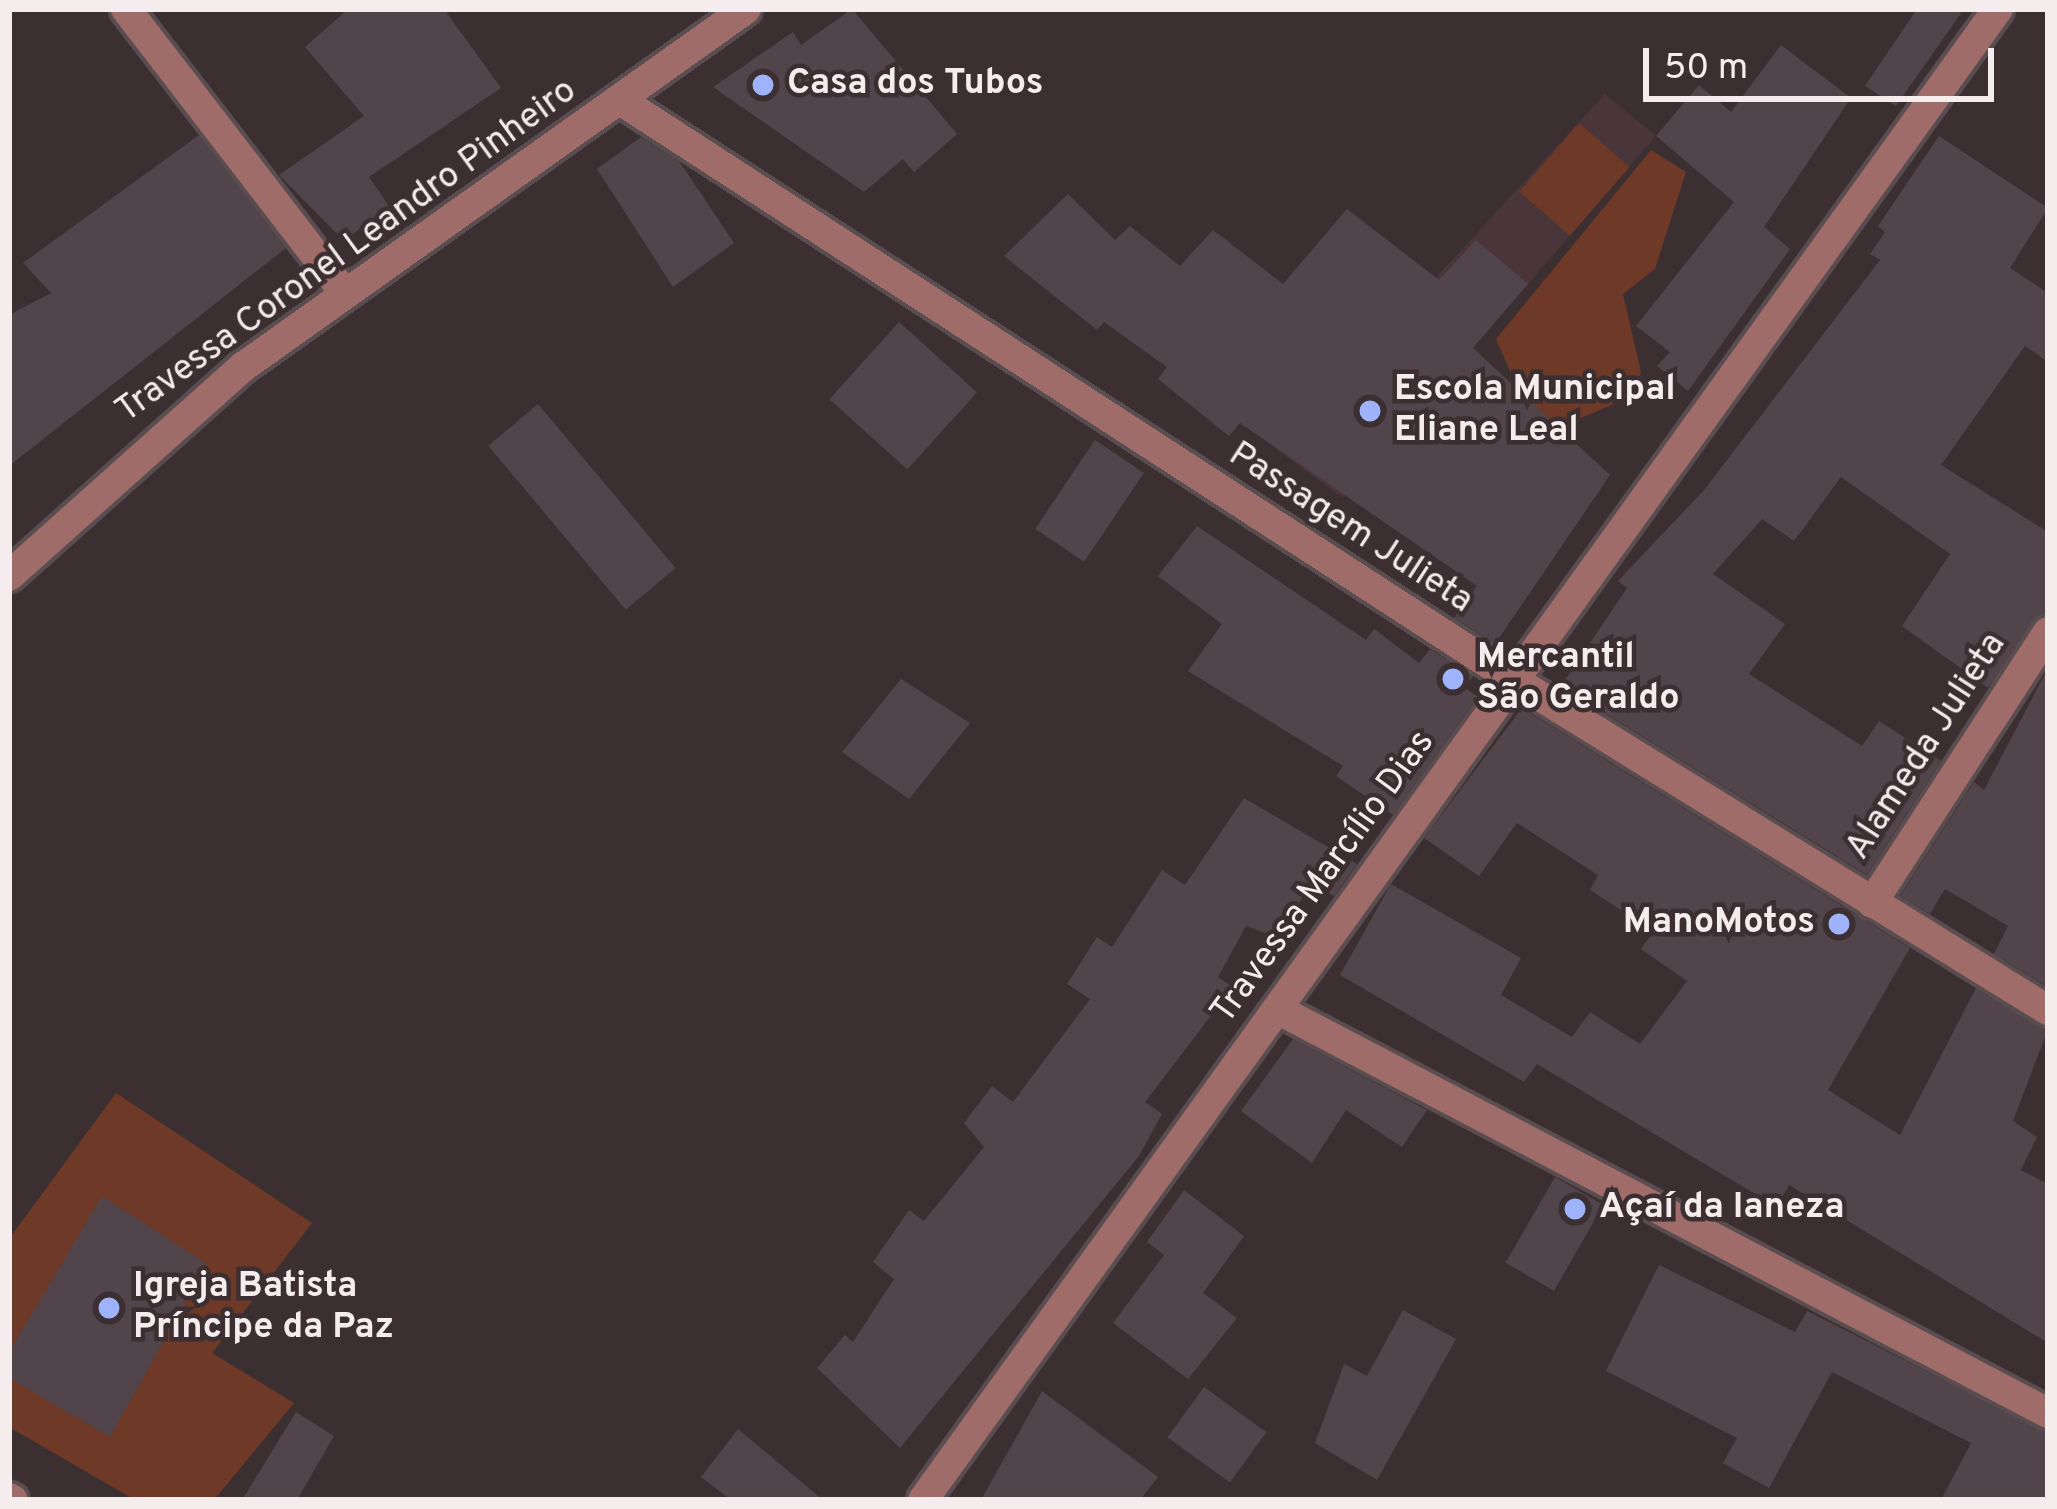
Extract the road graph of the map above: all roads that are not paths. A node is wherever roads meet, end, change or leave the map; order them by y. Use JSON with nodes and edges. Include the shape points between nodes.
{"nodes":[{"id":1,"x":126,"y":9,"type":"edge"},
{"id":2,"x":746,"y":9,"type":"edge"},
{"id":3,"x":1998,"y":9,"type":"edge"},
{"id":4,"x":620,"y":100,"type":"junction"},
{"id":5,"x":345,"y":292,"type":"junction"},
{"id":6,"x":9,"y":576,"type":"edge"},
{"id":7,"x":2048,"y":632,"type":"edge"},
{"id":8,"x":1514,"y":680,"type":"junction"},
{"id":9,"x":1872,"y":903,"type":"junction"},
{"id":10,"x":1279,"y":1010,"type":"junction"},
{"id":11,"x":2048,"y":1010,"type":"edge"},
{"id":12,"x":2048,"y":1413,"type":"edge"},
{"id":13,"x":923,"y":1500,"type":"edge"}],
"edges":[{"from":1,"to":5,"type":"street"},
{"from":2,"to":4,"type":"street","name":"Travessa Coronel Leandro Pinheiro"},
{"from":3,"to":8,"type":"street","name":"Travessa Marcílio Dias"},
{"from":4,"to":5,"type":"street","name":"Travessa Coronel Leandro Pinheiro"},
{"from":4,"to":8,"type":"street","name":"Passagem Julieta"},
{"from":5,"to":6,"type":"street","name":"Travessa Coronel Leandro Pinheiro","via":[[161,434]]},
{"from":7,"to":9,"type":"street","name":"Alameda Julieta"},
{"from":8,"to":9,"type":"street","name":"Passagem Julieta"},
{"from":8,"to":10,"type":"street","name":"Travessa Marcílio Dias"},
{"from":9,"to":11,"type":"street","name":"Passagem Julieta"},
{"from":10,"to":12,"type":"street"},
{"from":10,"to":13,"type":"street","name":"Travessa Marcílio Dias"}]}
